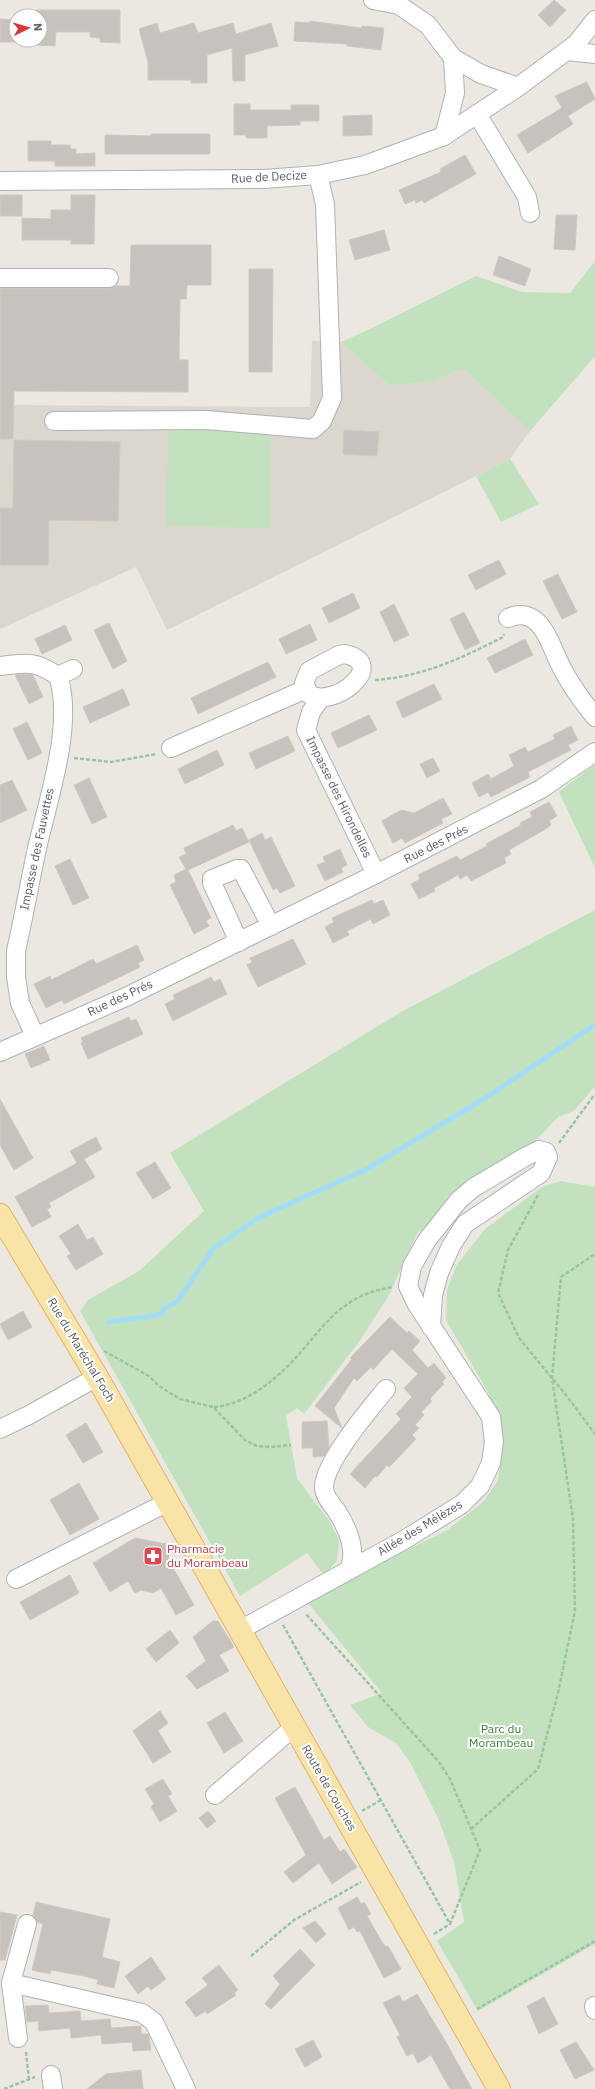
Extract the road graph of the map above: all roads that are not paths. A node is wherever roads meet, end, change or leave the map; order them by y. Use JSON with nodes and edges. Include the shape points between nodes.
{"nodes":[{"id":1,"x":373,"y":0,"type":"edge"},
{"id":2,"x":595,"y":20,"type":"edge"},
{"id":3,"x":567,"y":50,"type":"junction"},
{"id":4,"x":595,"y":54,"type":"edge"},
{"id":5,"x":454,"y":58,"type":"junction"},
{"id":6,"x":518,"y":87,"type":"junction"},
{"id":7,"x":477,"y":114,"type":"junction"},
{"id":8,"x":444,"y":136,"type":"junction"},
{"id":9,"x":318,"y":175,"type":"junction"},
{"id":10,"x":0,"y":181,"type":"edge"},
{"id":11,"x":530,"y":213,"type":"dead end"},
{"id":12,"x":0,"y":278,"type":"edge"},
{"id":13,"x":109,"y":278,"type":"dead end"},
{"id":14,"x":54,"y":421,"type":"dead end"},
{"id":15,"x":508,"y":618,"type":"road end"},
{"id":16,"x":0,"y":666,"type":"edge"},
{"id":17,"x":313,"y":694,"type":"junction"},
{"id":18,"x":595,"y":717,"type":"edge"},
{"id":19,"x":171,"y":748,"type":"road end"},
{"id":20,"x":595,"y":752,"type":"edge"},
{"id":21,"x":376,"y":874,"type":"junction"},
{"id":22,"x":271,"y":926,"type":"junction"},
{"id":23,"x":238,"y":942,"type":"junction"},
{"id":24,"x":35,"y":1036,"type":"junction"},
{"id":25,"x":0,"y":1052,"type":"edge"},
{"id":26,"x":0,"y":1215,"type":"edge"},
{"id":27,"x":431,"y":1326,"type":"junction"},
{"id":28,"x":92,"y":1368,"type":"junction"},
{"id":29,"x":386,"y":1389,"type":"dead end"},
{"id":30,"x":0,"y":1429,"type":"edge"},
{"id":31,"x":164,"y":1494,"type":"junction"},
{"id":32,"x":349,"y":1570,"type":"junction"},
{"id":33,"x":16,"y":1579,"type":"dead end"},
{"id":34,"x":240,"y":1630,"type":"junction"},
{"id":35,"x":294,"y":1727,"type":"junction"},
{"id":36,"x":215,"y":1795,"type":"dead end"},
{"id":37,"x":26,"y":1924,"type":"dead end"},
{"id":38,"x":11,"y":1983,"type":"junction"},
{"id":39,"x":18,"y":2038,"type":"road end"},
{"id":40,"x":186,"y":2089,"type":"edge"},
{"id":41,"x":498,"y":2089,"type":"edge"}],
"edges":[{"from":1,"to":5,"type":"street","via":[[399,5],[428,24]]},
{"from":2,"to":3,"type":"street","name":"Rue de Decize","via":[[576,44]]},
{"from":3,"to":4,"type":"street"},
{"from":3,"to":6,"type":"street","name":"Rue de Decize"},
{"from":5,"to":6,"type":"street","via":[[481,74]]},
{"from":5,"to":8,"type":"street","via":[[455,92]]},
{"from":6,"to":7,"type":"street","name":"Rue de Decize"},
{"from":7,"to":8,"type":"street","name":"Rue de Decize"},
{"from":7,"to":11,"type":"street","via":[[527,197]]},
{"from":8,"to":9,"type":"street","name":"Rue de Decize","via":[[365,164]]},
{"from":9,"to":10,"type":"street","name":"Rue de Decize","via":[[264,179]]},
{"from":9,"to":14,"type":"street","via":[[325,204],[332,398],[322,421],[313,429],[206,420]]},
{"from":12,"to":13,"type":"street"},
{"from":15,"to":18,"type":"street","via":[[517,614],[525,615],[539,624],[562,669]]},
{"from":16,"to":24,"type":"street","name":"Impasse des Fauvettes","via":[[31,662],[66,673],[61,686],[64,708],[58,756],[16,952],[16,978],[20,1003]]},
{"from":17,"to":17,"type":"street","name":"Impasse des Hirondelles","via":[[326,698],[359,679],[361,666],[357,659],[352,655],[339,655],[308,671],[304,683]]},
{"from":17,"to":19,"type":"street"},
{"from":17,"to":21,"type":"street","name":"Impasse des Hirondelles","via":[[306,730]]},
{"from":20,"to":21,"type":"street","name":"Rue des Prés","via":[[541,789]]},
{"from":21,"to":22,"type":"street","name":"Rue des Prés"},
{"from":22,"to":23,"type":"street","name":"Rue des Prés"},
{"from":22,"to":23,"type":"street","via":[[241,869],[237,868],[212,879]]},
{"from":23,"to":24,"type":"street","name":"Rue des Prés","via":[[128,996]]},
{"from":24,"to":25,"type":"street","name":"Rue des Prés"},
{"from":26,"to":28,"type":"main road","name":"Rue du Maréchal Foch"},
{"from":27,"to":27,"type":"street","name":"Allée des Mélèzes","via":[[433,1295],[439,1273],[451,1246],[465,1224],[541,1173],[548,1157],[546,1152],[539,1150],[473,1188],[459,1200],[427,1240],[412,1266],[408,1286]]},
{"from":27,"to":32,"type":"street","name":"Allée des Mélèzes","via":[[491,1416],[494,1442],[491,1463],[480,1486],[462,1504]]},
{"from":28,"to":30,"type":"street","via":[[29,1415]]},
{"from":28,"to":31,"type":"main road","name":"Rue du Maréchal Foch"},
{"from":29,"to":32,"type":"street","via":[[350,1434],[326,1474],[324,1488],[350,1536],[352,1562]]},
{"from":31,"to":33,"type":"street"},
{"from":31,"to":34,"type":"main road","name":"Route de Couches"},
{"from":32,"to":34,"type":"street","name":"Allée des Mélèzes"},
{"from":34,"to":35,"type":"main road","name":"Route de Couches"},
{"from":35,"to":36,"type":"street"},
{"from":35,"to":41,"type":"main road","name":"Route de Couches"},
{"from":37,"to":38,"type":"street"},
{"from":38,"to":39,"type":"street"},
{"from":38,"to":40,"type":"street","via":[[142,2013],[154,2022]]}]}
